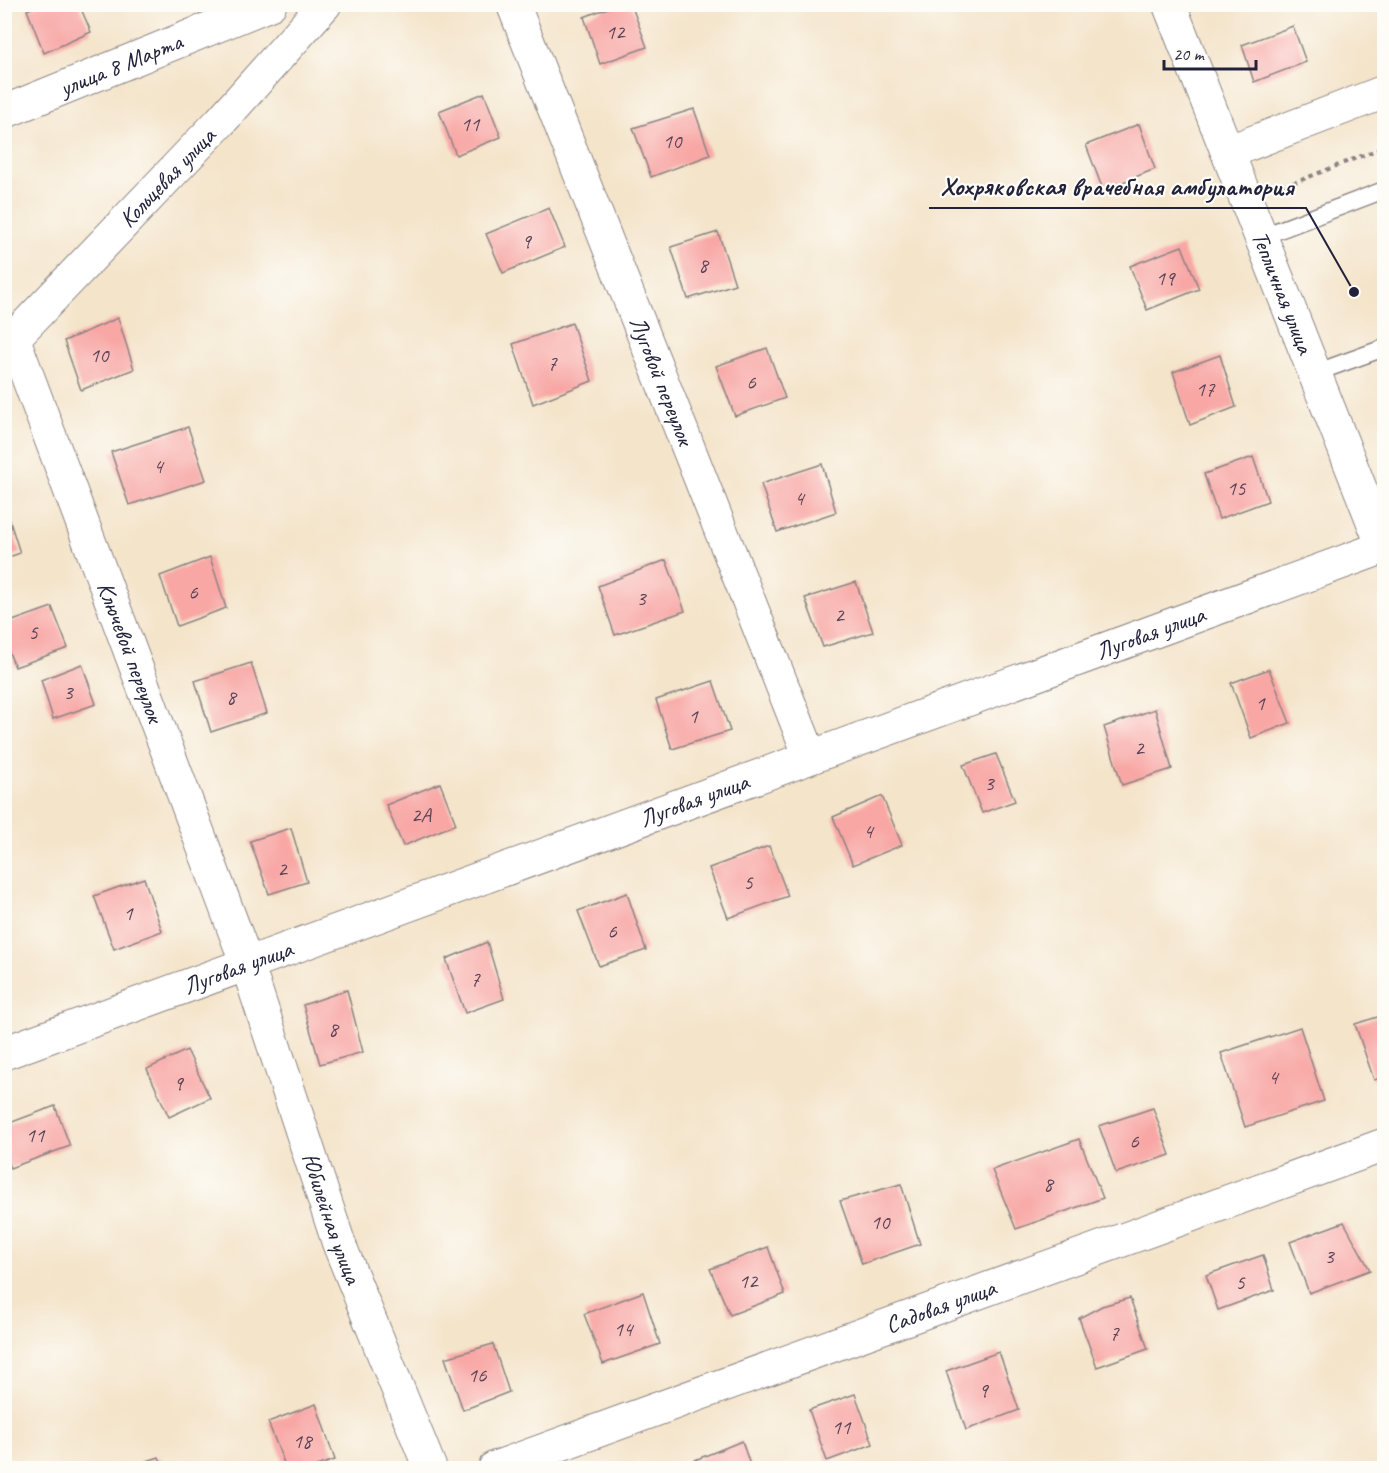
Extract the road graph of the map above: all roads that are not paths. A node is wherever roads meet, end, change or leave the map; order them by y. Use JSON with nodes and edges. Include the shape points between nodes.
{"nodes":[{"id":1,"x":270,"y":4,"type":"edge"},
{"id":2,"x":325,"y":4,"type":"edge"},
{"id":3,"x":513,"y":4,"type":"edge"},
{"id":4,"x":1169,"y":4,"type":"edge"},
{"id":5,"x":1384,"y":92,"type":"edge"},
{"id":6,"x":4,"y":112,"type":"edge"},
{"id":7,"x":1228,"y":152,"type":"junction"},
{"id":8,"x":1384,"y":190,"type":"edge"},
{"id":9,"x":1261,"y":237,"type":"junction"},
{"id":10,"x":9,"y":344,"type":"edge"},
{"id":11,"x":1384,"y":348,"type":"edge"},
{"id":12,"x":1315,"y":373,"type":"junction"},
{"id":13,"x":1384,"y":548,"type":"edge"},
{"id":14,"x":810,"y":756,"type":"junction"},
{"id":15,"x":247,"y":964,"type":"junction"},
{"id":16,"x":4,"y":1053,"type":"edge"},
{"id":17,"x":1384,"y":1144,"type":"edge"},
{"id":18,"x":430,"y":1468,"type":"edge"},
{"id":19,"x":495,"y":1468,"type":"edge"}],
"edges":[{"from":1,"to":6,"type":"street","name":"улица 8 Марта"},
{"from":2,"to":10,"type":"street","name":"Кольцевая улица","via":[[220,122]]},
{"from":3,"to":14,"type":"street","name":"Луговой переулок"},
{"from":4,"to":7,"type":"street","name":"Тепличная улица"},
{"from":5,"to":7,"type":"street"},
{"from":7,"to":9,"type":"street","name":"Тепличная улица"},
{"from":8,"to":9,"type":"lane"},
{"from":9,"to":12,"type":"street","name":"Тепличная улица"},
{"from":10,"to":15,"type":"street","name":"Ключевой переулок"},
{"from":11,"to":12,"type":"lane"},
{"from":12,"to":13,"type":"street","name":"Тепличная улица"},
{"from":13,"to":14,"type":"street","name":"Луговая улица"},
{"from":14,"to":15,"type":"street","name":"Луговая улица"},
{"from":15,"to":16,"type":"street","name":"Луговая улица"},
{"from":15,"to":18,"type":"street","name":"Юбилейная улица","via":[[339,1244]]},
{"from":17,"to":19,"type":"street","name":"Садовая улица"}]}
